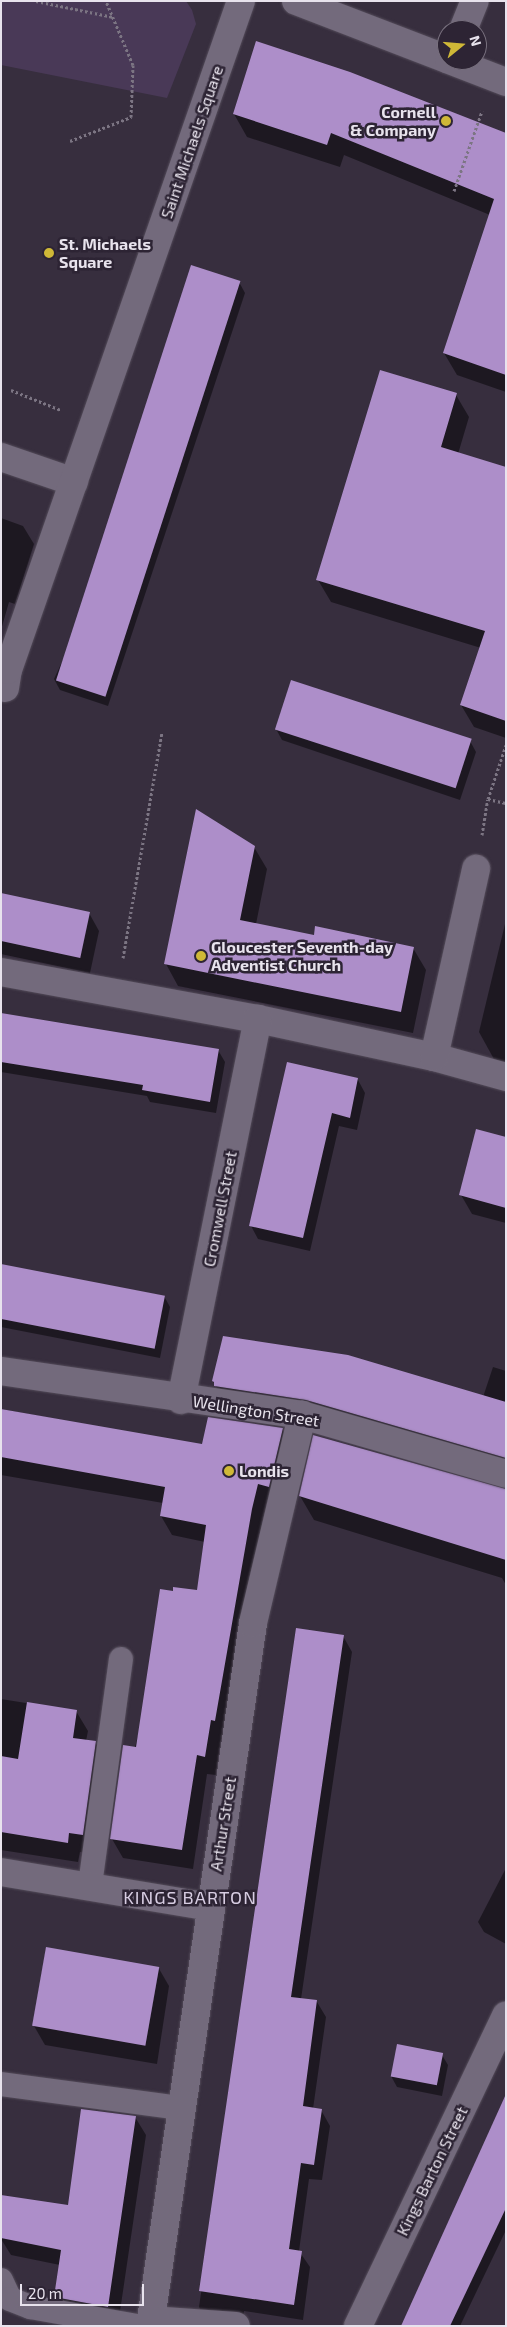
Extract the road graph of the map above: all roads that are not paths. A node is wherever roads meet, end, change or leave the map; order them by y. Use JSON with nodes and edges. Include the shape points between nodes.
{"nodes":[{"id":1,"x":241,"y":1,"type":"edge"},
{"id":2,"x":296,"y":1,"type":"edge"},
{"id":3,"x":475,"y":1,"type":"edge"},
{"id":4,"x":468,"y":20,"type":"edge"},
{"id":5,"x":437,"y":55,"type":"edge"},
{"id":6,"x":475,"y":70,"type":"edge"},
{"id":7,"x":500,"y":80,"type":"edge"},
{"id":8,"x":1,"y":457,"type":"edge"},
{"id":9,"x":74,"y":482,"type":"junction"},
{"id":10,"x":6,"y":688,"type":"dead end"},
{"id":11,"x":476,"y":869,"type":"road end"},
{"id":12,"x":1,"y":972,"type":"edge"},
{"id":13,"x":258,"y":1019,"type":"junction"},
{"id":14,"x":434,"y":1057,"type":"junction"},
{"id":15,"x":506,"y":1077,"type":"edge"},
{"id":16,"x":1,"y":1371,"type":"edge"},
{"id":17,"x":181,"y":1400,"type":"junction"},
{"id":18,"x":302,"y":1415,"type":"junction"},
{"id":19,"x":506,"y":1474,"type":"edge"},
{"id":20,"x":121,"y":1659,"type":"dead end"},
{"id":21,"x":1,"y":1872,"type":"edge"},
{"id":22,"x":90,"y":1885,"type":"junction"},
{"id":23,"x":210,"y":1907,"type":"junction"},
{"id":24,"x":506,"y":2016,"type":"edge"},
{"id":25,"x":1,"y":2084,"type":"edge"},
{"id":26,"x":180,"y":2108,"type":"junction"},
{"id":27,"x":1,"y":2280,"type":"edge"},
{"id":28,"x":146,"y":2324,"type":"edge"},
{"id":29,"x":236,"y":2326,"type":"edge"},
{"id":30,"x":358,"y":2326,"type":"edge"}],
"edges":[{"from":1,"to":9,"type":"street","name":"Saint Michaels Square"},
{"from":2,"to":5,"type":"street"},
{"from":3,"to":4,"type":"street"},
{"from":6,"to":7,"type":"street"},
{"from":8,"to":9,"type":"street"},
{"from":9,"to":10,"type":"street","name":"Saint Michaels Square","via":[[8,670]]},
{"from":11,"to":14,"type":"street"},
{"from":12,"to":13,"type":"street"},
{"from":13,"to":14,"type":"street"},
{"from":13,"to":17,"type":"street","name":"Cromwell Street"},
{"from":14,"to":15,"type":"street"},
{"from":16,"to":17,"type":"street","name":"Wellington Street"},
{"from":17,"to":18,"type":"street","name":"Wellington Street"},
{"from":18,"to":19,"type":"street","name":"Wellington Street"},
{"from":18,"to":23,"type":"street","name":"Arthur Street","via":[[253,1623]]},
{"from":20,"to":22,"type":"lane"},
{"from":21,"to":22,"type":"street"},
{"from":22,"to":23,"type":"street"},
{"from":23,"to":26,"type":"street","name":"Arthur Street"},
{"from":24,"to":30,"type":"street","name":"Kings Barton Street"},
{"from":25,"to":26,"type":"lane"},
{"from":26,"to":28,"type":"street","name":"Arthur Street"},
{"from":27,"to":28,"type":"lane","via":[[10,2299],[30,2307]]},
{"from":28,"to":29,"type":"street"}]}
